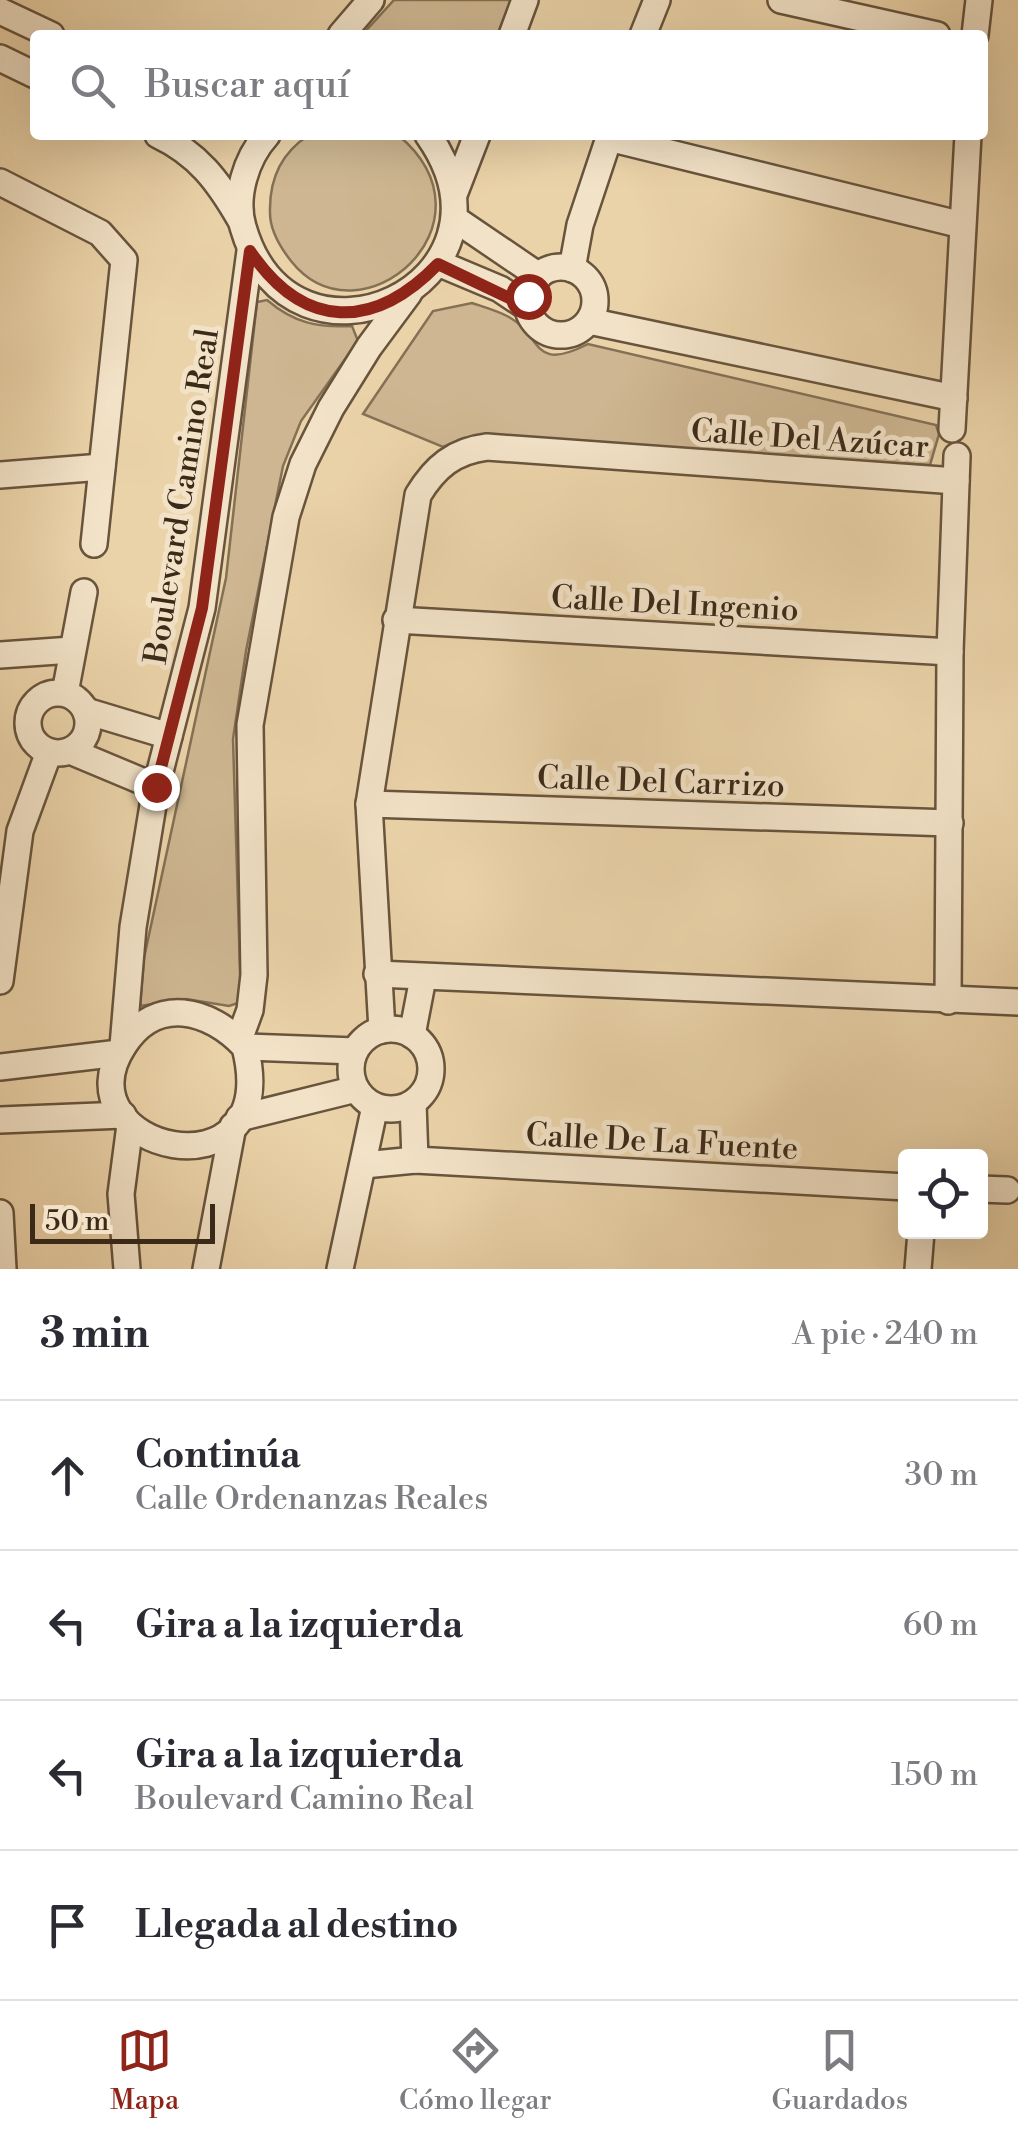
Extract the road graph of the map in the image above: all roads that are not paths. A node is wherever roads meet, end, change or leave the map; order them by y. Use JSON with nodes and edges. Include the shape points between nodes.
{"nodes":[{"id":1,"x":371,"y":0,"type":"edge"},
{"id":2,"x":525,"y":0,"type":"edge"},
{"id":3,"x":657,"y":0,"type":"edge"},
{"id":4,"x":781,"y":0,"type":"edge"},
{"id":5,"x":979,"y":0,"type":"edge"},
{"id":6,"x":0,"y":11,"type":"edge"},
{"id":7,"x":40,"y":30,"type":"edge"},
{"id":8,"x":345,"y":30,"type":"edge"},
{"id":9,"x":514,"y":30,"type":"edge"},
{"id":10,"x":645,"y":30,"type":"edge"},
{"id":11,"x":915,"y":30,"type":"edge"},
{"id":12,"x":976,"y":30,"type":"edge"},
{"id":13,"x":0,"y":58,"type":"edge"},
{"id":14,"x":30,"y":73,"type":"edge"},
{"id":15,"x":169,"y":140,"type":"edge"},
{"id":16,"x":265,"y":140,"type":"edge"},
{"id":17,"x":432,"y":140,"type":"edge"},
{"id":18,"x":475,"y":140,"type":"edge"},
{"id":19,"x":609,"y":140,"type":"edge"},
{"id":20,"x":622,"y":140,"type":"edge"},
{"id":21,"x":968,"y":140,"type":"edge"},
{"id":22,"x":0,"y":182,"type":"edge"},
{"id":23,"x":455,"y":192,"type":"junction"},
{"id":24,"x":455,"y":219,"type":"junction"},
{"id":25,"x":241,"y":221,"type":"junction"},
{"id":26,"x":962,"y":225,"type":"junction"},
{"id":27,"x":250,"y":251,"type":"junction"},
{"id":28,"x":438,"y":264,"type":"junction"},
{"id":29,"x":572,"y":269,"type":"junction"},
{"id":30,"x":539,"y":276,"type":"junction"},
{"id":31,"x":409,"y":293,"type":"junction"},
{"id":32,"x":528,"y":307,"type":"junction"},
{"id":33,"x":589,"y":321,"type":"junction"},
{"id":34,"x":954,"y":398,"type":"junction"},
{"id":35,"x":952,"y":429,"type":"dead end"},
{"id":36,"x":102,"y":467,"type":"junction"},
{"id":37,"x":0,"y":475,"type":"edge"},
{"id":38,"x":94,"y":544,"type":"dead end"},
{"id":39,"x":84,"y":592,"type":"dead end"},
{"id":40,"x":396,"y":620,"type":"junction"},
{"id":41,"x":72,"y":650,"type":"junction"},
{"id":42,"x":950,"y":652,"type":"junction"},
{"id":43,"x":0,"y":655,"type":"edge"},
{"id":44,"x":65,"y":693,"type":"junction"},
{"id":45,"x":86,"y":711,"type":"junction"},
{"id":46,"x":169,"y":736,"type":"junction"},
{"id":47,"x":59,"y":751,"type":"junction"},
{"id":48,"x":156,"y":787,"type":"junction"},
{"id":49,"x":370,"y":804,"type":"junction"},
{"id":50,"x":950,"y":823,"type":"junction"},
{"id":51,"x":10,"y":832,"type":"edge"},
{"id":52,"x":377,"y":974,"type":"junction"},
{"id":53,"x":423,"y":978,"type":"junction"},
{"id":54,"x":0,"y":981,"type":"edge"},
{"id":55,"x":948,"y":1000,"type":"junction"},
{"id":56,"x":1018,"y":1002,"type":"edge"},
{"id":57,"x":382,"y":1030,"type":"junction"},
{"id":58,"x":412,"y":1035,"type":"junction"},
{"id":59,"x":242,"y":1043,"type":"junction"},
{"id":60,"x":121,"y":1049,"type":"junction"},
{"id":61,"x":355,"y":1050,"type":"junction"},
{"id":62,"x":0,"y":1067,"type":"edge"},
{"id":63,"x":365,"y":1097,"type":"junction"},
{"id":64,"x":413,"y":1103,"type":"junction"},
{"id":65,"x":0,"y":1120,"type":"edge"},
{"id":66,"x":127,"y":1120,"type":"junction"},
{"id":67,"x":236,"y":1122,"type":"junction"},
{"id":68,"x":414,"y":1160,"type":"junction"},
{"id":69,"x":364,"y":1165,"type":"junction"},
{"id":70,"x":898,"y":1187,"type":"edge"},
{"id":71,"x":988,"y":1189,"type":"edge"},
{"id":72,"x":1007,"y":1190,"type":"dead end"},
{"id":73,"x":0,"y":1214,"type":"edge"},
{"id":74,"x":920,"y":1239,"type":"edge"},
{"id":75,"x":2,"y":1269,"type":"edge"},
{"id":76,"x":127,"y":1269,"type":"edge"},
{"id":77,"x":206,"y":1269,"type":"edge"},
{"id":78,"x":340,"y":1269,"type":"edge"},
{"id":79,"x":918,"y":1269,"type":"edge"}],
"edges":[{"from":1,"to":8,"type":"street"},
{"from":2,"to":9,"type":"street"},
{"from":3,"to":10,"type":"street"},
{"from":4,"to":11,"type":"street"},
{"from":5,"to":12,"type":"street"},
{"from":6,"to":7,"type":"street"},
{"from":13,"to":14,"type":"street"},
{"from":15,"to":25,"type":"street","via":[[188,149],[211,174]]},
{"from":16,"to":25,"type":"street","via":[[248,167]]},
{"from":17,"to":23,"type":"street"},
{"from":18,"to":23,"type":"street"},
{"from":19,"to":29,"type":"street"},
{"from":20,"to":26,"type":"street"},
{"from":21,"to":26,"type":"street"},
{"from":22,"to":36,"type":"street","via":[[100,233],[124,260]]},
{"from":23,"to":24,"type":"street"},
{"from":24,"to":28,"type":"street"},
{"from":24,"to":30,"type":"street"},
{"from":25,"to":27,"type":"street"},
{"from":26,"to":34,"type":"street"},
{"from":27,"to":31,"type":"street","via":[[280,287],[320,309],[382,307]]},
{"from":27,"to":46,"type":"street","name":"Boulevard Camino Real","via":[[202,608]]},
{"from":28,"to":31,"type":"street"},
{"from":28,"to":32,"type":"street"},
{"from":29,"to":30,"type":"street"},
{"from":29,"to":33,"type":"street","via":[[594,291]]},
{"from":30,"to":32,"type":"street"},
{"from":31,"to":59,"type":"street","via":[[331,408],[286,517],[250,725],[254,975]]},
{"from":32,"to":33,"type":"street","via":[[538,327],[560,336]]},
{"from":33,"to":34,"type":"street"},
{"from":34,"to":35,"type":"street"},
{"from":36,"to":37,"type":"street"},
{"from":36,"to":38,"type":"street"},
{"from":39,"to":41,"type":"street"},
{"from":40,"to":42,"type":"street","name":"Calle Del Ingenio"},
{"from":40,"to":42,"type":"street","name":"Calle Del Azúcar","via":[[418,496],[444,463],[468,449],[956,469]]},
{"from":40,"to":49,"type":"street","name":"Calle Del Azúcar"},
{"from":41,"to":43,"type":"street"},
{"from":41,"to":44,"type":"street"},
{"from":42,"to":50,"type":"street","name":"Calle Del Azúcar"},
{"from":44,"to":45,"type":"street"},
{"from":44,"to":47,"type":"street","via":[[44,696],[30,710],[29,731]]},
{"from":45,"to":46,"type":"street"},
{"from":45,"to":47,"type":"street","via":[[84,739]]},
{"from":46,"to":48,"type":"street","name":"Boulevard Camino Real"},
{"from":47,"to":48,"type":"street"},
{"from":47,"to":51,"type":"street"},
{"from":48,"to":60,"type":"street","name":"Boulevard Camino Real"},
{"from":49,"to":50,"type":"street","name":"Calle Del Carrizo"},
{"from":49,"to":52,"type":"street","name":"Calle Del Azúcar"},
{"from":50,"to":55,"type":"street","name":"Calle Del Azúcar"},
{"from":51,"to":54,"type":"street"},
{"from":52,"to":53,"type":"street"},
{"from":52,"to":57,"type":"street","name":"Calle Del Azúcar"},
{"from":53,"to":55,"type":"street"},
{"from":53,"to":58,"type":"street"},
{"from":55,"to":56,"type":"street"},
{"from":57,"to":58,"type":"street"},
{"from":57,"to":61,"type":"street"},
{"from":58,"to":64,"type":"street","via":[[431,1069]]},
{"from":59,"to":60,"type":"street","via":[[221,1022],[175,1011],[152,1018]]},
{"from":59,"to":61,"type":"street"},
{"from":59,"to":67,"type":"street","via":[[252,1086]]},
{"from":60,"to":62,"type":"street"},
{"from":60,"to":66,"type":"street","via":[[113,1084]]},
{"from":61,"to":63,"type":"street","via":[[351,1063]]},
{"from":63,"to":64,"type":"street","via":[[401,1108]]},
{"from":63,"to":67,"type":"street"},
{"from":63,"to":69,"type":"street"},
{"from":64,"to":68,"type":"street"},
{"from":65,"to":66,"type":"street"},
{"from":66,"to":67,"type":"street","via":[[148,1139],[193,1148]]},
{"from":66,"to":76,"type":"street","via":[[121,1194]]},
{"from":67,"to":77,"type":"street"},
{"from":68,"to":69,"type":"street","name":"Calle De La Fuente"},
{"from":68,"to":70,"type":"street","name":"Calle De La Fuente"},
{"from":69,"to":78,"type":"street"},
{"from":71,"to":72,"type":"street"},
{"from":73,"to":75,"type":"street"},
{"from":74,"to":79,"type":"street"}]}
